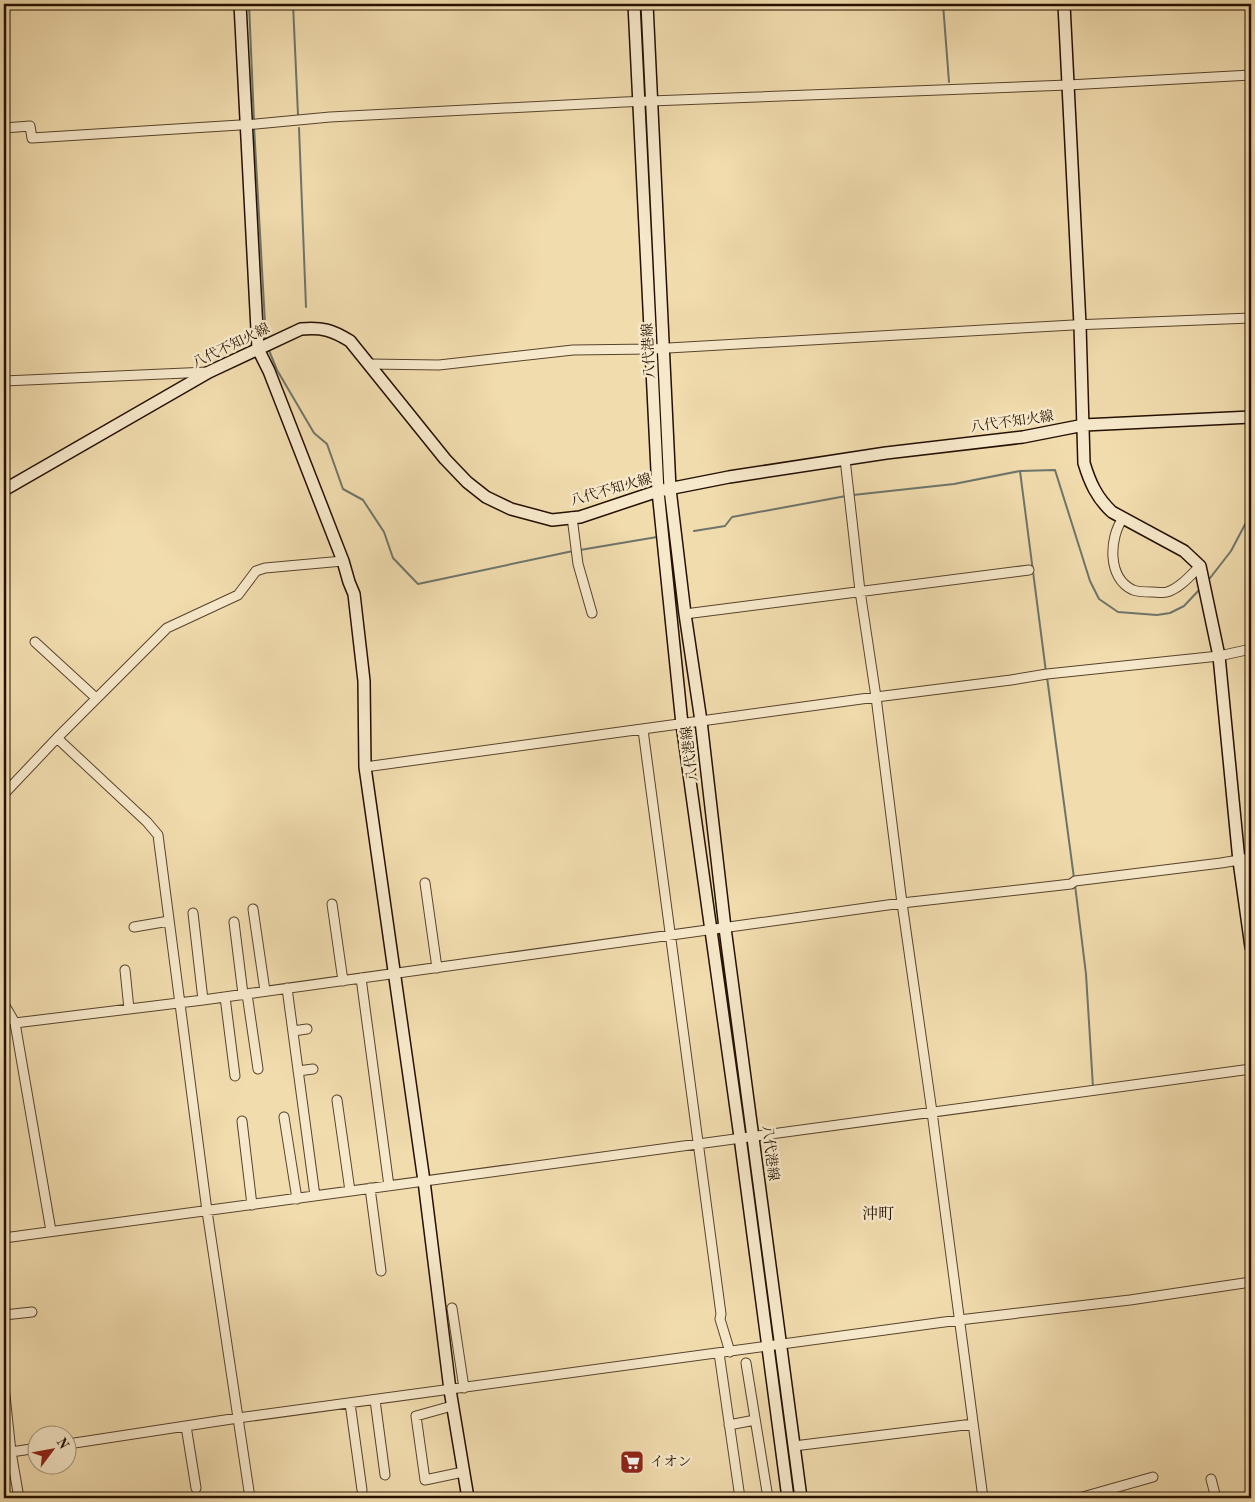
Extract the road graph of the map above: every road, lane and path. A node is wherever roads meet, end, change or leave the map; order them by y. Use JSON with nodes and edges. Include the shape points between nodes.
{"nodes":[{"id":1,"x":240,"y":4,"type":"edge"},
{"id":2,"x":634,"y":4,"type":"edge"},
{"id":3,"x":647,"y":4,"type":"edge"},
{"id":4,"x":1064,"y":4,"type":"edge"},
{"id":5,"x":1251,"y":75,"type":"edge"},
{"id":6,"x":1068,"y":85,"type":"junction"},
{"id":7,"x":652,"y":101,"type":"junction"},
{"id":8,"x":639,"y":102,"type":"junction"},
{"id":9,"x":251,"y":124,"type":"junction"},
{"id":10,"x":4,"y":128,"type":"edge"},
{"id":11,"x":1251,"y":318,"type":"edge"},
{"id":12,"x":1080,"y":325,"type":"junction"},
{"id":13,"x":261,"y":347,"type":"junction"},
{"id":14,"x":664,"y":348,"type":"junction"},
{"id":15,"x":650,"y":349,"type":"junction"},
{"id":16,"x":369,"y":364,"type":"junction"},
{"id":17,"x":209,"y":372,"type":"junction"},
{"id":18,"x":4,"y":381,"type":"edge"},
{"id":19,"x":1251,"y":417,"type":"edge"},
{"id":20,"x":1084,"y":425,"type":"junction"},
{"id":21,"x":845,"y":459,"type":"junction"},
{"id":22,"x":670,"y":489,"type":"junction"},
{"id":23,"x":4,"y":490,"type":"edge"},
{"id":24,"x":658,"y":492,"type":"junction"},
{"id":25,"x":572,"y":517,"type":"junction"},
{"id":26,"x":1123,"y":518,"type":"junction"},
{"id":27,"x":343,"y":561,"type":"junction"},
{"id":28,"x":1029,"y":570,"type":"dead end"},
{"id":29,"x":1202,"y":572,"type":"junction"},
{"id":30,"x":860,"y":591,"type":"junction"},
{"id":31,"x":592,"y":612,"type":"dead end"},
{"id":32,"x":686,"y":614,"type":"junction"},
{"id":33,"x":36,"y":642,"type":"dead end"},
{"id":34,"x":1251,"y":649,"type":"edge"},
{"id":35,"x":1219,"y":656,"type":"junction"},
{"id":36,"x":876,"y":697,"type":"junction"},
{"id":37,"x":96,"y":698,"type":"junction"},
{"id":38,"x":701,"y":722,"type":"junction"},
{"id":39,"x":682,"y":724,"type":"junction"},
{"id":40,"x":643,"y":730,"type":"junction"},
{"id":41,"x":56,"y":738,"type":"junction"},
{"id":42,"x":365,"y":767,"type":"junction"},
{"id":43,"x":4,"y":794,"type":"edge"},
{"id":44,"x":1251,"y":858,"type":"edge"},
{"id":45,"x":1239,"y":861,"type":"junction"},
{"id":46,"x":425,"y":883,"type":"dead end"},
{"id":47,"x":902,"y":903,"type":"junction"},
{"id":48,"x":332,"y":904,"type":"dead end"},
{"id":49,"x":253,"y":909,"type":"dead end"},
{"id":50,"x":192,"y":913,"type":"dead end"},
{"id":51,"x":169,"y":921,"type":"junction"},
{"id":52,"x":234,"y":922,"type":"dead end"},
{"id":53,"x":134,"y":927,"type":"dead end"},
{"id":54,"x":725,"y":928,"type":"junction"},
{"id":55,"x":711,"y":930,"type":"junction"},
{"id":56,"x":671,"y":936,"type":"junction"},
{"id":57,"x":1251,"y":948,"type":"edge"},
{"id":58,"x":437,"y":968,"type":"junction"},
{"id":59,"x":125,"y":970,"type":"dead end"},
{"id":60,"x":396,"y":974,"type":"junction"},
{"id":61,"x":361,"y":978,"type":"junction"},
{"id":62,"x":343,"y":981,"type":"junction"},
{"id":63,"x":287,"y":988,"type":"junction"},
{"id":64,"x":265,"y":991,"type":"junction"},
{"id":65,"x":245,"y":994,"type":"junction"},
{"id":66,"x":224,"y":997,"type":"junction"},
{"id":67,"x":203,"y":1000,"type":"junction"},
{"id":68,"x":180,"y":1003,"type":"junction"},
{"id":69,"x":4,"y":1004,"type":"edge"},
{"id":70,"x":130,"y":1009,"type":"junction"},
{"id":71,"x":14,"y":1023,"type":"junction"},
{"id":72,"x":307,"y":1029,"type":"dead end"},
{"id":73,"x":293,"y":1031,"type":"junction"},
{"id":74,"x":258,"y":1069,"type":"dead end"},
{"id":75,"x":313,"y":1069,"type":"dead end"},
{"id":76,"x":1251,"y":1069,"type":"edge"},
{"id":77,"x":298,"y":1071,"type":"junction"},
{"id":78,"x":235,"y":1076,"type":"dead end"},
{"id":79,"x":337,"y":1100,"type":"dead end"},
{"id":80,"x":932,"y":1112,"type":"junction"},
{"id":81,"x":284,"y":1117,"type":"dead end"},
{"id":82,"x":242,"y":1121,"type":"dead end"},
{"id":83,"x":752,"y":1136,"type":"junction"},
{"id":84,"x":740,"y":1138,"type":"junction"},
{"id":85,"x":699,"y":1143,"type":"junction"},
{"id":86,"x":424,"y":1181,"type":"junction"},
{"id":87,"x":390,"y":1186,"type":"junction"},
{"id":88,"x":370,"y":1188,"type":"junction"},
{"id":89,"x":350,"y":1191,"type":"junction"},
{"id":90,"x":315,"y":1196,"type":"junction"},
{"id":91,"x":297,"y":1198,"type":"junction"},
{"id":92,"x":252,"y":1204,"type":"junction"},
{"id":93,"x":207,"y":1211,"type":"junction"},
{"id":94,"x":51,"y":1232,"type":"junction"},
{"id":95,"x":4,"y":1238,"type":"edge"},
{"id":96,"x":381,"y":1271,"type":"dead end"},
{"id":97,"x":1251,"y":1282,"type":"edge"},
{"id":98,"x":452,"y":1308,"type":"dead end"},
{"id":99,"x":32,"y":1312,"type":"dead end"},
{"id":100,"x":4,"y":1315,"type":"edge"},
{"id":101,"x":960,"y":1320,"type":"junction"},
{"id":102,"x":779,"y":1345,"type":"junction"},
{"id":103,"x":768,"y":1347,"type":"junction"},
{"id":104,"x":730,"y":1352,"type":"junction"},
{"id":105,"x":719,"y":1353,"type":"junction"},
{"id":106,"x":746,"y":1363,"type":"dead end"},
{"id":107,"x":4,"y":1386,"type":"edge"},
{"id":108,"x":464,"y":1388,"type":"junction"},
{"id":109,"x":450,"y":1390,"type":"junction"},
{"id":110,"x":375,"y":1400,"type":"junction"},
{"id":111,"x":350,"y":1403,"type":"junction"},
{"id":112,"x":452,"y":1406,"type":"junction"},
{"id":113,"x":238,"y":1418,"type":"junction"},
{"id":114,"x":755,"y":1420,"type":"junction"},
{"id":115,"x":973,"y":1424,"type":"junction"},
{"id":116,"x":729,"y":1425,"type":"junction"},
{"id":117,"x":186,"y":1426,"type":"junction"},
{"id":118,"x":78,"y":1442,"type":"edge"},
{"id":119,"x":794,"y":1446,"type":"junction"},
{"id":120,"x":28,"y":1450,"type":"edge"},
{"id":121,"x":8,"y":1453,"type":"edge"},
{"id":122,"x":463,"y":1472,"type":"junction"},
{"id":123,"x":385,"y":1476,"type":"dead end"},
{"id":124,"x":1153,"y":1477,"type":"dead end"},
{"id":125,"x":1211,"y":1479,"type":"dead end"},
{"id":126,"x":196,"y":1488,"type":"dead end"},
{"id":127,"x":362,"y":1490,"type":"dead end"},
{"id":128,"x":1212,"y":1493,"type":"edge"},
{"id":129,"x":19,"y":1498,"type":"edge"},
{"id":130,"x":250,"y":1498,"type":"edge"},
{"id":131,"x":468,"y":1498,"type":"edge"},
{"id":132,"x":740,"y":1498,"type":"edge"},
{"id":133,"x":768,"y":1498,"type":"edge"},
{"id":134,"x":788,"y":1498,"type":"edge"},
{"id":135,"x":801,"y":1498,"type":"edge"},
{"id":136,"x":983,"y":1498,"type":"edge"},
{"id":137,"x":1079,"y":1498,"type":"edge"}],
"edges":[{"from":1,"to":9,"type":"main road"},
{"from":2,"to":8,"type":"main road","name":"八代港線"},
{"from":3,"to":7,"type":"main road","name":"八代港線"},
{"from":4,"to":6,"type":"main road"},
{"from":5,"to":6,"type":"street"},
{"from":6,"to":7,"type":"street"},
{"from":6,"to":12,"type":"main road"},
{"from":7,"to":8,"type":"street"},
{"from":7,"to":14,"type":"main road","name":"八代港線"},
{"from":8,"to":9,"type":"street","via":[[330,117]]},
{"from":8,"to":15,"type":"main road","name":"八代港線"},
{"from":9,"to":10,"type":"street","via":[[32,138],[30,126]]},
{"from":9,"to":13,"type":"main road"},
{"from":11,"to":12,"type":"street"},
{"from":12,"to":14,"type":"street"},
{"from":12,"to":20,"type":"main road"},
{"from":13,"to":16,"type":"main road","name":"八代不知火線","via":[[301,329],[317,328],[334,332],[350,341]]},
{"from":13,"to":17,"type":"main road","name":"八代不知火線"},
{"from":13,"to":27,"type":"main road"},
{"from":14,"to":15,"type":"street"},
{"from":14,"to":22,"type":"main road","name":"八代港線"},
{"from":15,"to":16,"type":"street","via":[[573,350],[439,365]]},
{"from":15,"to":24,"type":"main road","name":"八代港線"},
{"from":16,"to":25,"type":"main road","name":"八代不知火線","via":[[467,482],[511,509],[552,520]]},
{"from":17,"to":18,"type":"street"},
{"from":17,"to":23,"type":"main road","name":"八代不知火線"},
{"from":19,"to":20,"type":"main road","name":"八代不知火線"},
{"from":20,"to":21,"type":"main road","name":"八代不知火線","via":[[1023,437]]},
{"from":20,"to":26,"type":"main road","via":[[1084,463],[1089,480],[1103,503]]},
{"from":21,"to":22,"type":"main road","name":"八代不知火線"},
{"from":21,"to":30,"type":"street"},
{"from":22,"to":24,"type":"main road","name":"八代不知火線"},
{"from":22,"to":32,"type":"main road","name":"八代港線"},
{"from":24,"to":25,"type":"main road","name":"八代不知火線"},
{"from":24,"to":39,"type":"main road","name":"八代港線"},
{"from":25,"to":31,"type":"street","via":[[578,564]]},
{"from":26,"to":29,"type":"main road","via":[[1184,551]]},
{"from":26,"to":29,"type":"street","via":[[1113,545],[1114,568],[1133,590],[1167,592]]},
{"from":27,"to":37,"type":"street","via":[[256,571],[238,595],[167,628]]},
{"from":27,"to":42,"type":"main road","via":[[354,594],[364,681]]},
{"from":28,"to":30,"type":"street"},
{"from":29,"to":35,"type":"main road"},
{"from":30,"to":32,"type":"street"},
{"from":30,"to":36,"type":"street"},
{"from":32,"to":38,"type":"main road","name":"八代港線"},
{"from":33,"to":37,"type":"street"},
{"from":34,"to":35,"type":"street"},
{"from":35,"to":36,"type":"street","via":[[1047,674]]},
{"from":35,"to":45,"type":"main road"},
{"from":36,"to":38,"type":"street"},
{"from":36,"to":47,"type":"street"},
{"from":37,"to":41,"type":"street"},
{"from":38,"to":39,"type":"street"},
{"from":38,"to":54,"type":"main road","name":"八代港線"},
{"from":39,"to":40,"type":"street"},
{"from":39,"to":55,"type":"main road","name":"八代港線"},
{"from":40,"to":42,"type":"street"},
{"from":40,"to":56,"type":"street"},
{"from":41,"to":43,"type":"street"},
{"from":41,"to":51,"type":"street","via":[[158,835]]},
{"from":42,"to":60,"type":"main road"},
{"from":44,"to":45,"type":"street"},
{"from":45,"to":47,"type":"street"},
{"from":45,"to":57,"type":"main road"},
{"from":46,"to":58,"type":"street"},
{"from":47,"to":54,"type":"street"},
{"from":47,"to":80,"type":"street"},
{"from":48,"to":62,"type":"street"},
{"from":49,"to":64,"type":"street"},
{"from":50,"to":67,"type":"street"},
{"from":51,"to":53,"type":"street"},
{"from":51,"to":68,"type":"street"},
{"from":52,"to":65,"type":"street"},
{"from":54,"to":55,"type":"street"},
{"from":54,"to":83,"type":"main road","name":"八代港線"},
{"from":55,"to":56,"type":"street"},
{"from":55,"to":84,"type":"main road","name":"八代港線"},
{"from":56,"to":58,"type":"street"},
{"from":56,"to":85,"type":"street"},
{"from":58,"to":60,"type":"street"},
{"from":59,"to":70,"type":"street"},
{"from":60,"to":61,"type":"street"},
{"from":60,"to":86,"type":"main road"},
{"from":61,"to":62,"type":"street"},
{"from":61,"to":87,"type":"street"},
{"from":62,"to":63,"type":"street"},
{"from":63,"to":64,"type":"street"},
{"from":63,"to":73,"type":"street"},
{"from":64,"to":65,"type":"street"},
{"from":65,"to":66,"type":"street"},
{"from":65,"to":74,"type":"street"},
{"from":66,"to":67,"type":"street"},
{"from":66,"to":78,"type":"street"},
{"from":67,"to":68,"type":"street"},
{"from":68,"to":70,"type":"street"},
{"from":68,"to":93,"type":"street"},
{"from":69,"to":71,"type":"street"},
{"from":70,"to":71,"type":"street"},
{"from":71,"to":94,"type":"street"},
{"from":72,"to":73,"type":"street"},
{"from":73,"to":77,"type":"street"},
{"from":75,"to":77,"type":"street"},
{"from":76,"to":80,"type":"street"},
{"from":77,"to":90,"type":"street"},
{"from":79,"to":89,"type":"street"},
{"from":80,"to":83,"type":"street"},
{"from":80,"to":101,"type":"street"},
{"from":81,"to":91,"type":"street"},
{"from":82,"to":92,"type":"street"},
{"from":83,"to":84,"type":"street"},
{"from":83,"to":102,"type":"main road","name":"八代港線"},
{"from":84,"to":85,"type":"street"},
{"from":84,"to":103,"type":"main road","name":"八代港線"},
{"from":85,"to":86,"type":"street"},
{"from":85,"to":104,"type":"street","via":[[720,1319]]},
{"from":86,"to":87,"type":"street"},
{"from":86,"to":109,"type":"main road"},
{"from":87,"to":88,"type":"street"},
{"from":88,"to":89,"type":"street"},
{"from":88,"to":96,"type":"street"},
{"from":89,"to":90,"type":"street"},
{"from":90,"to":91,"type":"street"},
{"from":91,"to":92,"type":"street"},
{"from":92,"to":93,"type":"street"},
{"from":93,"to":94,"type":"street"},
{"from":93,"to":113,"type":"street"},
{"from":94,"to":95,"type":"street"},
{"from":97,"to":101,"type":"street"},
{"from":98,"to":108,"type":"street"},
{"from":99,"to":100,"type":"street"},
{"from":101,"to":102,"type":"street"},
{"from":101,"to":115,"type":"street"},
{"from":102,"to":103,"type":"street"},
{"from":102,"to":119,"type":"main road","name":"八代港線"},
{"from":103,"to":104,"type":"street"},
{"from":103,"to":134,"type":"main road","name":"八代港線"},
{"from":104,"to":105,"type":"street"},
{"from":105,"to":108,"type":"street"},
{"from":105,"to":116,"type":"street"},
{"from":106,"to":114,"type":"street"},
{"from":107,"to":121,"type":"street"},
{"from":108,"to":109,"type":"street"},
{"from":109,"to":110,"type":"street"},
{"from":109,"to":112,"type":"main road"},
{"from":110,"to":111,"type":"street"},
{"from":110,"to":123,"type":"street"},
{"from":111,"to":113,"type":"street"},
{"from":111,"to":127,"type":"street"},
{"from":112,"to":122,"type":"main road"},
{"from":112,"to":122,"type":"street","via":[[416,1416],[425,1480]]},
{"from":113,"to":117,"type":"street"},
{"from":113,"to":130,"type":"street"},
{"from":114,"to":116,"type":"street"},
{"from":114,"to":133,"type":"street"},
{"from":115,"to":119,"type":"street"},
{"from":115,"to":136,"type":"street"},
{"from":116,"to":132,"type":"street"},
{"from":117,"to":118,"type":"street"},
{"from":117,"to":126,"type":"street"},
{"from":119,"to":135,"type":"main road","name":"八代港線"},
{"from":120,"to":121,"type":"street"},
{"from":121,"to":129,"type":"street"},
{"from":122,"to":131,"type":"main road"},
{"from":124,"to":137,"type":"street"},
{"from":125,"to":128,"type":"street"}]}
